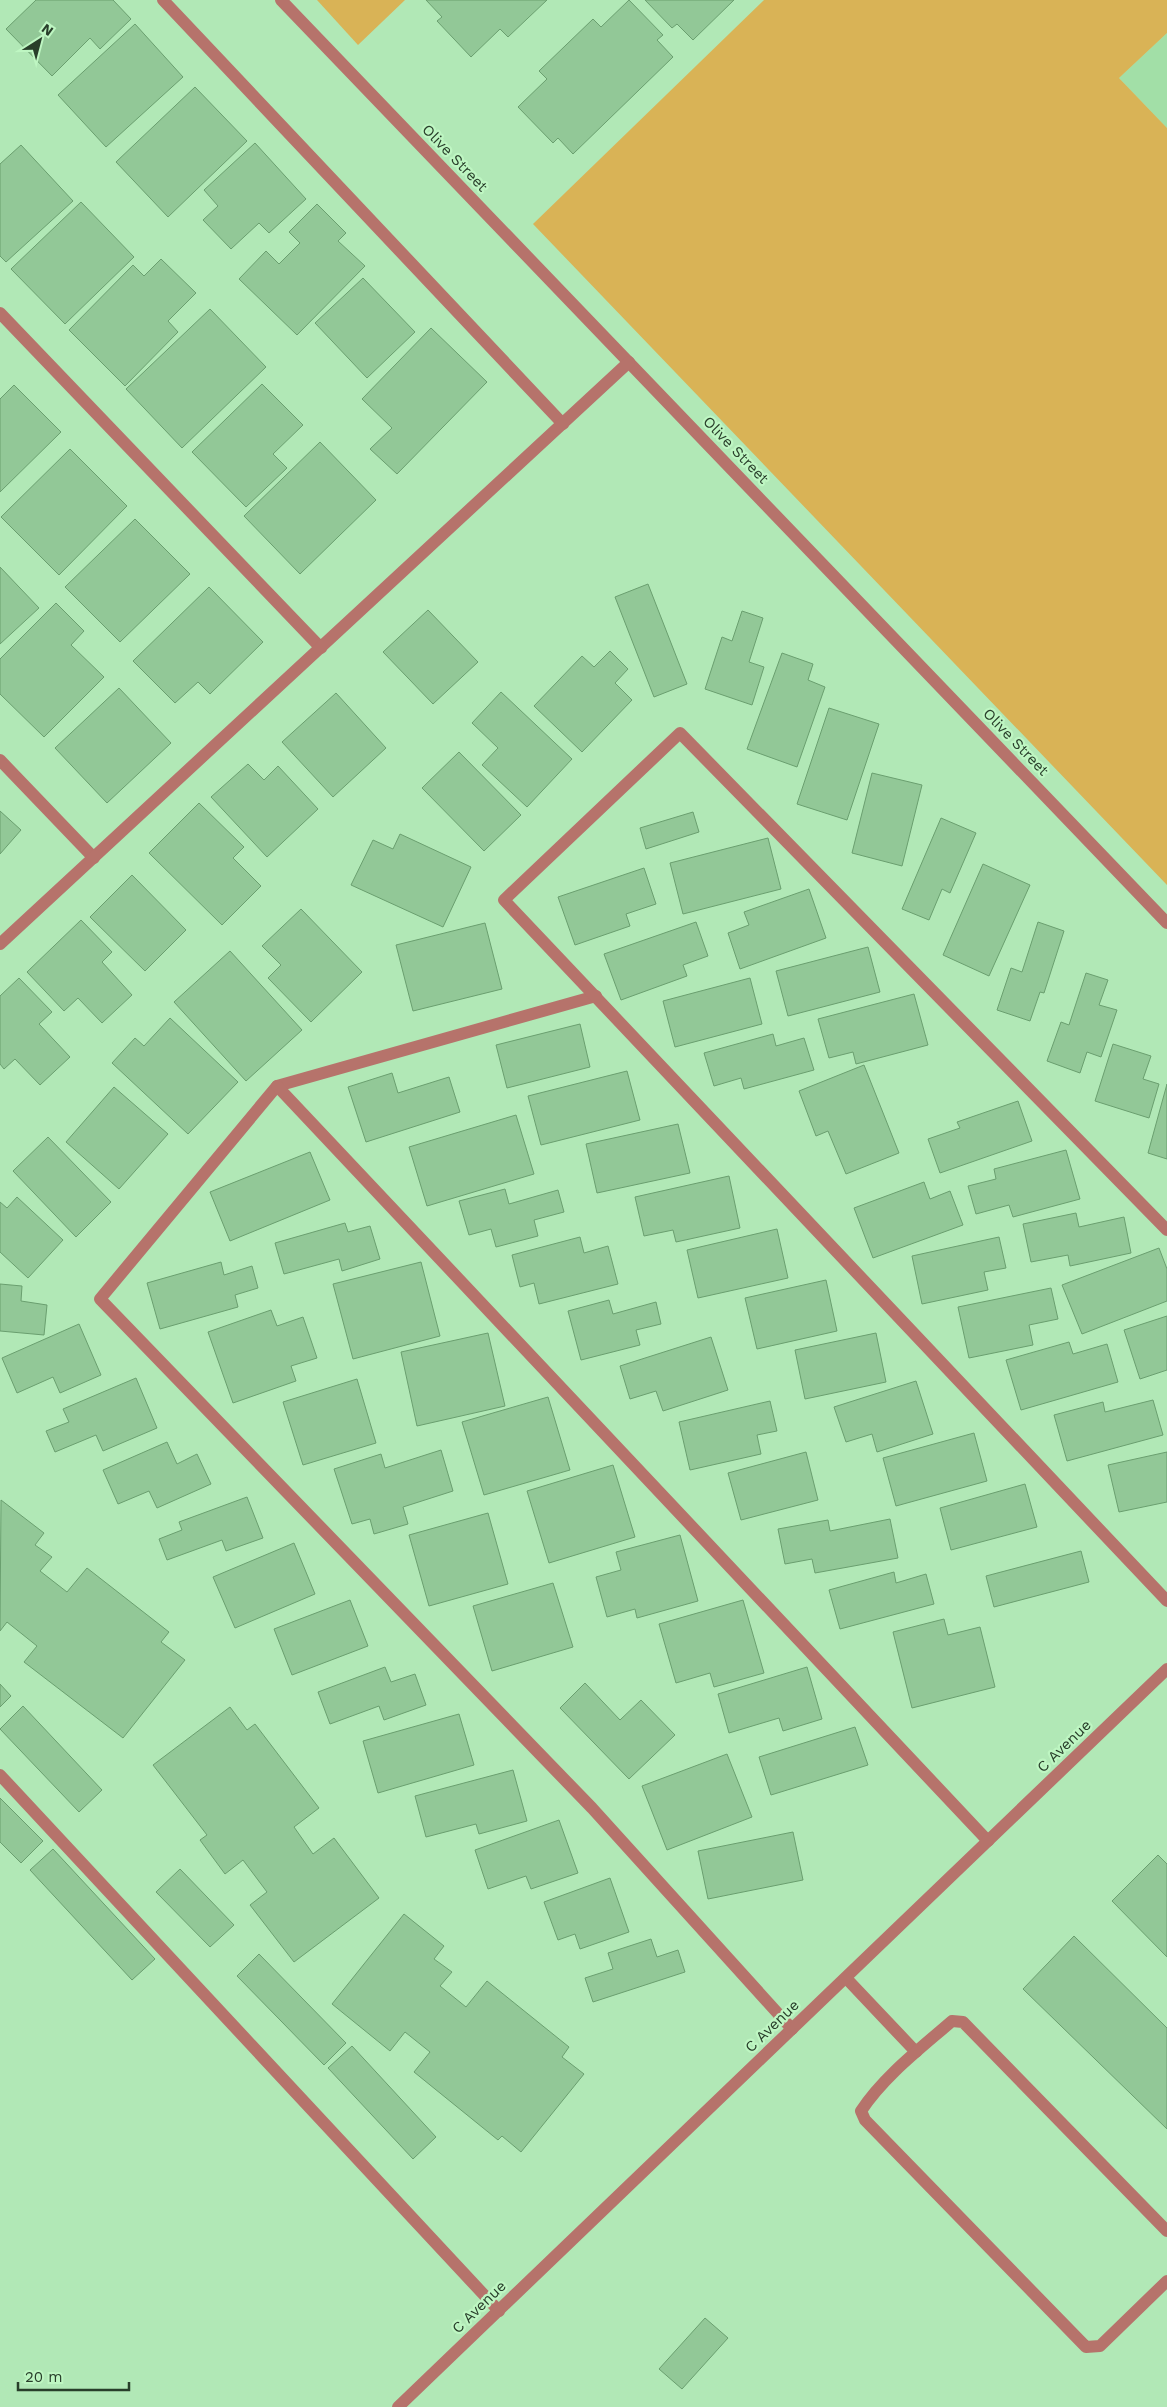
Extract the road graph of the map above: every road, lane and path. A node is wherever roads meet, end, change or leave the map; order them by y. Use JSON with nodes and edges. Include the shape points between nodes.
{"nodes":[{"id":1,"x":163,"y":0,"type":"edge"},
{"id":2,"x":281,"y":0,"type":"edge"},
{"id":3,"x":0,"y":313,"type":"edge"},
{"id":4,"x":629,"y":362,"type":"junction"},
{"id":5,"x":563,"y":424,"type":"junction"},
{"id":6,"x":321,"y":648,"type":"junction"},
{"id":7,"x":0,"y":760,"type":"edge"},
{"id":8,"x":94,"y":858,"type":"junction"},
{"id":9,"x":1167,"y":923,"type":"edge"},
{"id":10,"x":0,"y":944,"type":"edge"},
{"id":11,"x":596,"y":996,"type":"junction"},
{"id":12,"x":277,"y":1086,"type":"junction"},
{"id":13,"x":1167,"y":1230,"type":"edge"},
{"id":14,"x":1167,"y":1601,"type":"edge"},
{"id":15,"x":1167,"y":1669,"type":"edge"},
{"id":16,"x":0,"y":1775,"type":"edge"},
{"id":17,"x":988,"y":1840,"type":"junction"},
{"id":18,"x":846,"y":1978,"type":"junction"},
{"id":19,"x":792,"y":2029,"type":"junction"},
{"id":20,"x":916,"y":2052,"type":"junction"},
{"id":21,"x":1167,"y":2231,"type":"edge"},
{"id":22,"x":1167,"y":2281,"type":"edge"},
{"id":23,"x":499,"y":2311,"type":"junction"},
{"id":24,"x":398,"y":2407,"type":"edge"}],
"edges":[{"from":1,"to":5,"type":"street"},
{"from":2,"to":4,"type":"street","name":"Olive Street"},
{"from":3,"to":6,"type":"street"},
{"from":4,"to":5,"type":"street"},
{"from":4,"to":9,"type":"street","name":"Olive Street"},
{"from":5,"to":6,"type":"street"},
{"from":6,"to":8,"type":"street"},
{"from":7,"to":8,"type":"street"},
{"from":8,"to":10,"type":"street"},
{"from":11,"to":12,"type":"street"},
{"from":11,"to":13,"type":"street","via":[[504,900],[680,733]]},
{"from":11,"to":14,"type":"street"},
{"from":12,"to":17,"type":"street"},
{"from":12,"to":19,"type":"street","via":[[100,1299],[592,1808]]},
{"from":15,"to":17,"type":"street","name":"C Avenue"},
{"from":16,"to":23,"type":"street"},
{"from":17,"to":18,"type":"street","name":"C Avenue"},
{"from":18,"to":19,"type":"street","name":"C Avenue"},
{"from":18,"to":20,"type":"street"},
{"from":19,"to":23,"type":"street","name":"C Avenue"},
{"from":20,"to":21,"type":"street","via":[[952,2020],[963,2022]]},
{"from":20,"to":22,"type":"street","via":[[868,2100],[861,2111],[864,2120],[1086,2347],[1100,2346]]},
{"from":23,"to":24,"type":"street","name":"C Avenue"}]}
